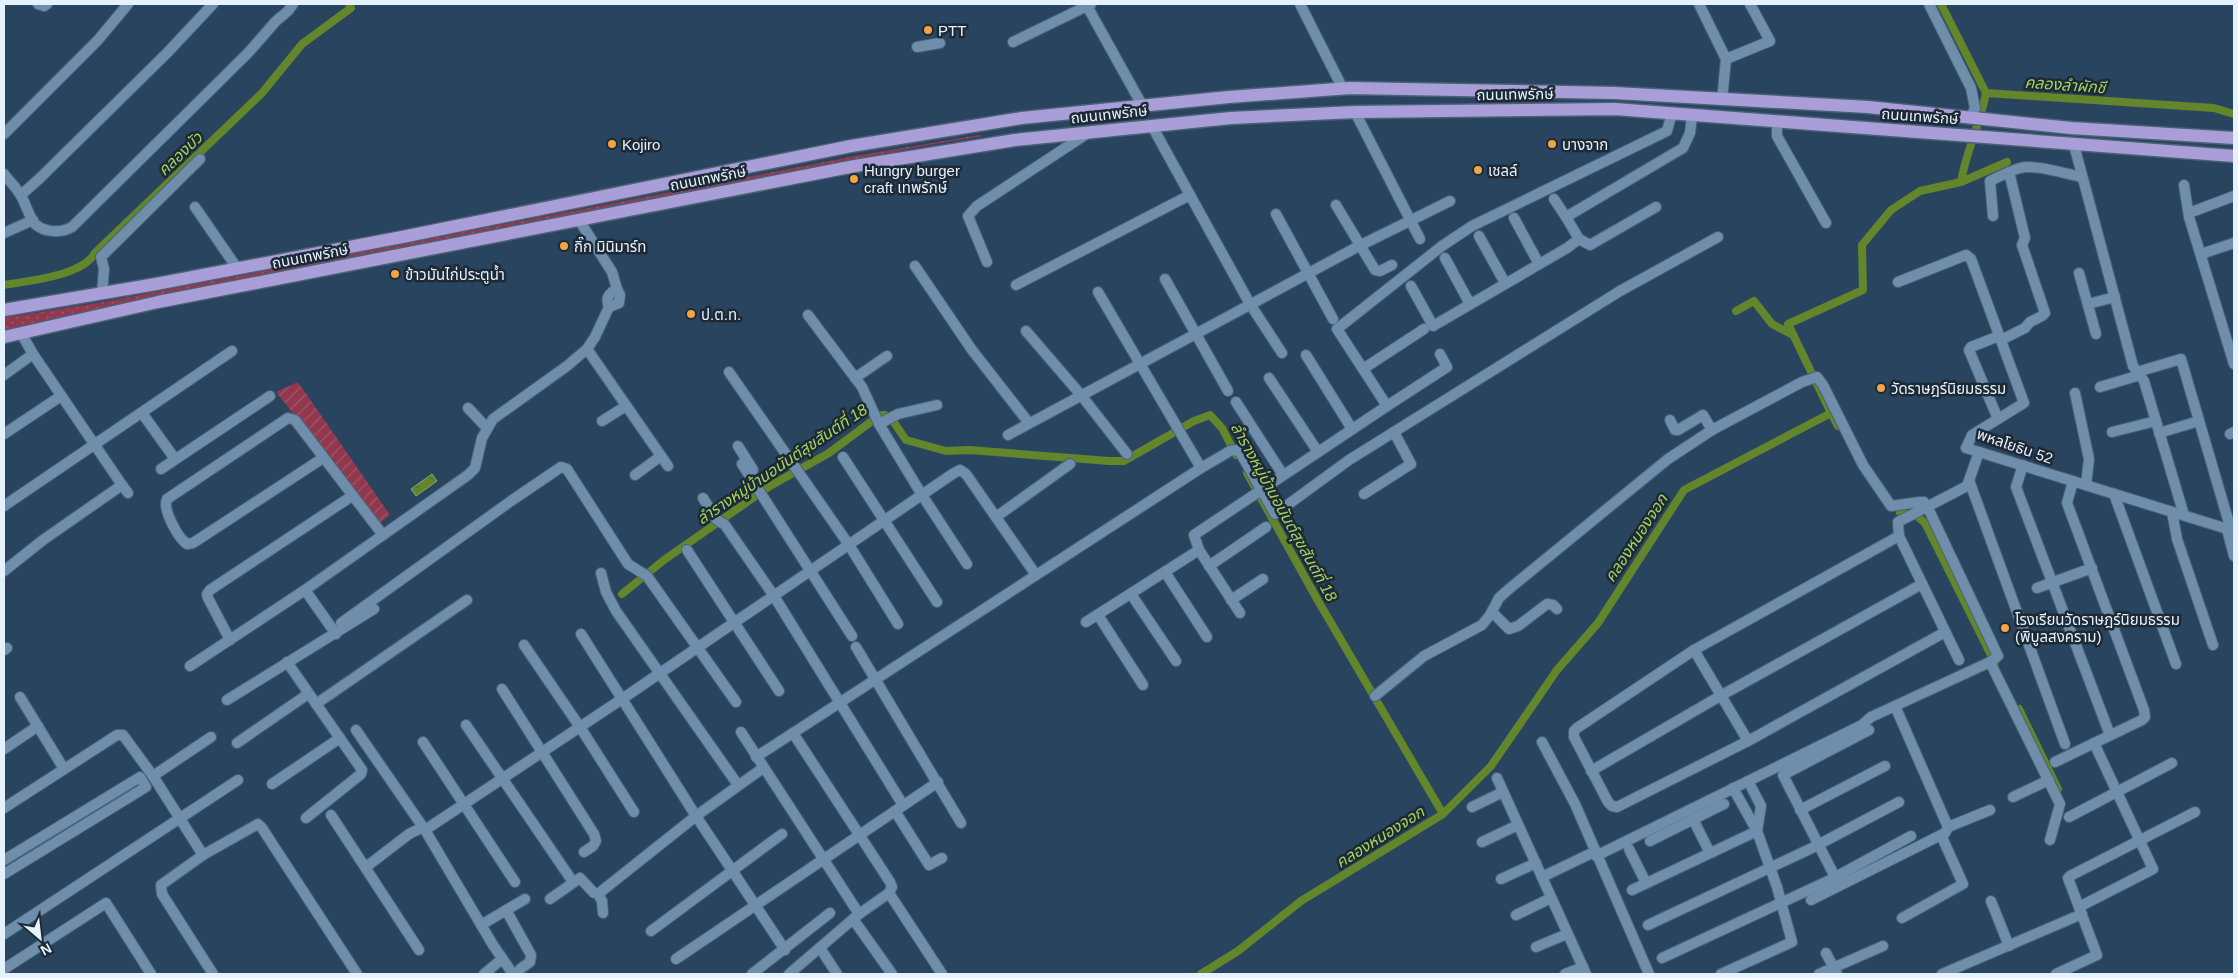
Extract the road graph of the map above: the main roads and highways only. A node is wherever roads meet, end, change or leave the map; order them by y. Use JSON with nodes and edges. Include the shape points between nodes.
{"nodes":[{"id":1,"x":1011,"y":120,"type":"junction"},
{"id":2,"x":974,"y":126,"type":"junction"},
{"id":3,"x":2234,"y":138,"type":"edge"},
{"id":4,"x":1015,"y":140,"type":"junction"},
{"id":5,"x":977,"y":145,"type":"junction"},
{"id":6,"x":2234,"y":156,"type":"edge"},
{"id":7,"x":4,"y":310,"type":"edge"},
{"id":8,"x":4,"y":337,"type":"edge"}],
"edges":[{"from":1,"to":2,"type":"main road","name":"ถนนเทพรักษ์"},
{"from":1,"to":3,"type":"main road","name":"ถนนเทพรักษ์","via":[[1142,105],[1343,89],[1615,93],[1868,108],[2071,128]]},
{"from":1,"to":4,"type":"main road","via":[[1004,130],[1009,138]]},
{"from":2,"to":5,"type":"main road","via":[[986,134],[984,142]]},
{"from":2,"to":7,"type":"main road","name":"ถนนเทพรักษ์","via":[[851,146],[402,238]]},
{"from":4,"to":5,"type":"main road","name":"ถนนเทพรักษ์"},
{"from":4,"to":6,"type":"main road","name":"ถนนเทพรักษ์","via":[[1231,118],[1354,112],[1614,109]]},
{"from":5,"to":8,"type":"main road","name":"ถนนเทพรักษ์","via":[[158,302]]}]}
